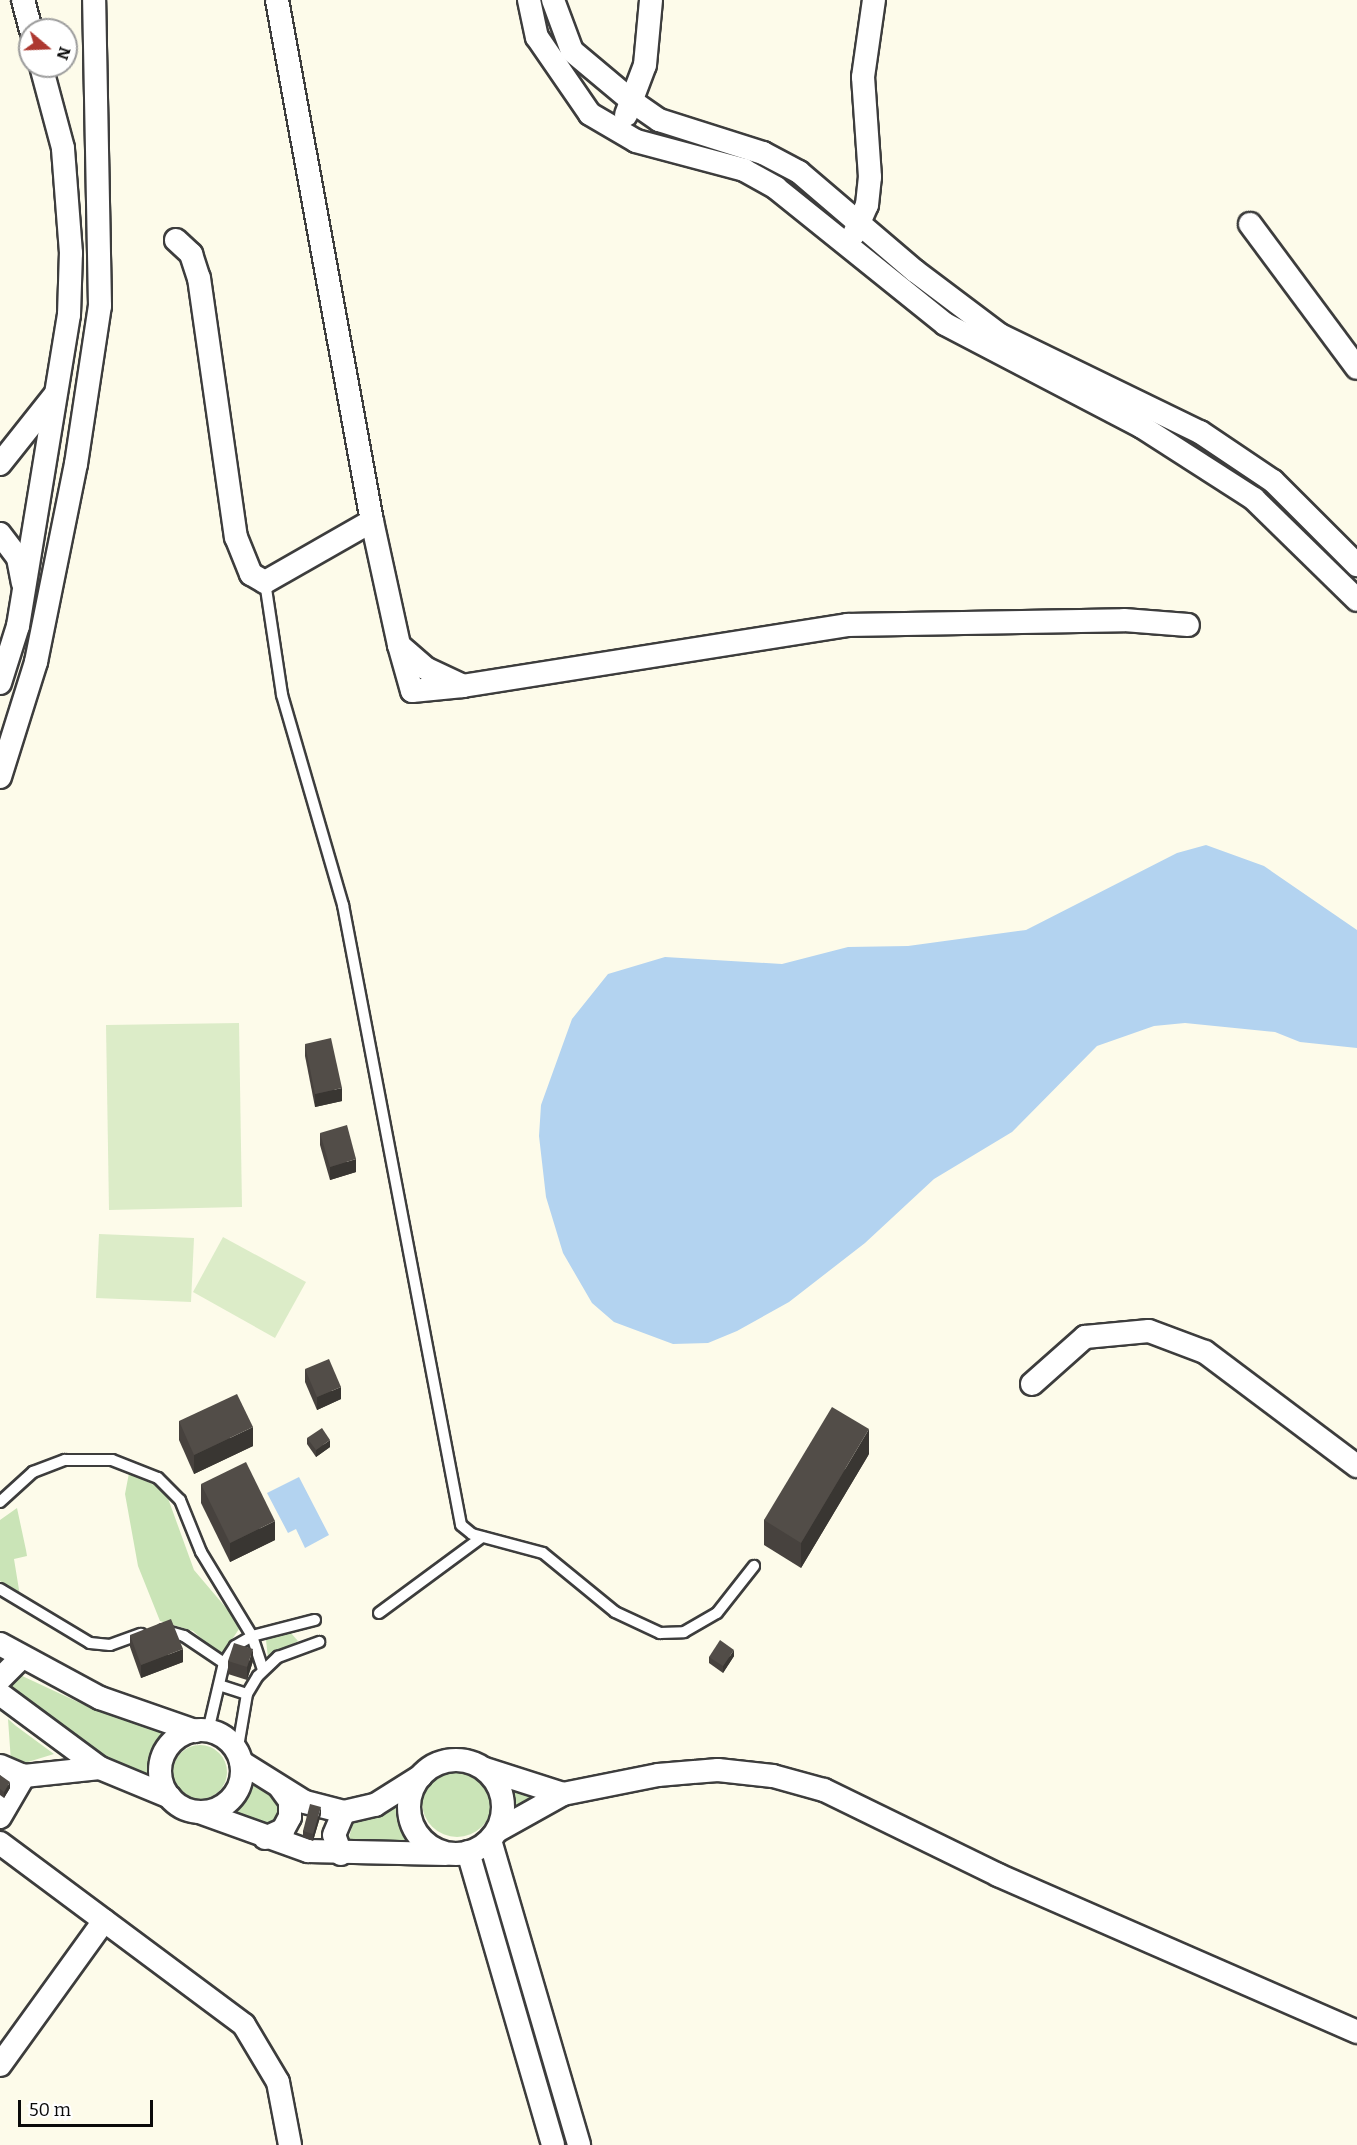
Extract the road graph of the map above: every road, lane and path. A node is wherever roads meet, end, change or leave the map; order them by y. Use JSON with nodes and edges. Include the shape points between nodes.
{"nodes":[{"id":1,"x":23,"y":0,"type":"edge"},
{"id":2,"x":94,"y":0,"type":"edge"},
{"id":3,"x":277,"y":0,"type":"edge"},
{"id":4,"x":529,"y":0,"type":"edge"},
{"id":5,"x":553,"y":0,"type":"edge"},
{"id":6,"x":651,"y":0,"type":"edge"},
{"id":7,"x":874,"y":0,"type":"edge"},
{"id":8,"x":28,"y":18,"type":"edge"},
{"id":9,"x":44,"y":78,"type":"edge"},
{"id":10,"x":633,"y":102,"type":"junction"},
{"id":11,"x":618,"y":132,"type":"junction"},
{"id":12,"x":862,"y":223,"type":"junction"},
{"id":13,"x":1250,"y":224,"type":"dead end"},
{"id":14,"x":176,"y":240,"type":"dead end"},
{"id":15,"x":847,"y":245,"type":"junction"},
{"id":16,"x":1357,"y":368,"type":"edge"},
{"id":17,"x":58,"y":390,"type":"junction"},
{"id":18,"x":1,"y":465,"type":"edge"},
{"id":19,"x":372,"y":520,"type":"junction"},
{"id":20,"x":0,"y":534,"type":"edge"},
{"id":21,"x":1357,"y":565,"type":"edge"},
{"id":22,"x":265,"y":582,"type":"junction"},
{"id":23,"x":24,"y":593,"type":"junction"},
{"id":24,"x":1357,"y":600,"type":"edge"},
{"id":25,"x":1188,"y":625,"type":"dead end"},
{"id":26,"x":0,"y":683,"type":"edge"},
{"id":27,"x":0,"y":777,"type":"edge"},
{"id":28,"x":1032,"y":1384,"type":"dead end"},
{"id":29,"x":1357,"y":1466,"type":"edge"},
{"id":30,"x":0,"y":1502,"type":"edge"},
{"id":31,"x":482,"y":1537,"type":"junction"},
{"id":32,"x":754,"y":1566,"type":"dead end"},
{"id":33,"x":0,"y":1589,"type":"edge"},
{"id":34,"x":379,"y":1613,"type":"dead end"},
{"id":35,"x":315,"y":1620,"type":"dead end"},
{"id":36,"x":252,"y":1636,"type":"junction"},
{"id":37,"x":319,"y":1642,"type":"dead end"},
{"id":38,"x":0,"y":1644,"type":"edge"},
{"id":39,"x":20,"y":1659,"type":"junction"},
{"id":40,"x":224,"y":1663,"type":"junction"},
{"id":41,"x":263,"y":1669,"type":"junction"},
{"id":42,"x":0,"y":1679,"type":"edge"},
{"id":43,"x":222,"y":1686,"type":"junction"},
{"id":44,"x":0,"y":1694,"type":"edge"},
{"id":45,"x":247,"y":1694,"type":"junction"},
{"id":46,"x":202,"y":1731,"type":"junction"},
{"id":47,"x":239,"y":1757,"type":"junction"},
{"id":48,"x":0,"y":1766,"type":"edge"},
{"id":49,"x":100,"y":1768,"type":"junction"},
{"id":50,"x":485,"y":1769,"type":"junction"},
{"id":51,"x":24,"y":1776,"type":"junction"},
{"id":52,"x":422,"y":1776,"type":"junction"},
{"id":53,"x":280,"y":1787,"type":"junction"},
{"id":54,"x":563,"y":1794,"type":"junction"},
{"id":55,"x":170,"y":1797,"type":"junction"},
{"id":56,"x":199,"y":1812,"type":"junction"},
{"id":57,"x":344,"y":1812,"type":"junction"},
{"id":58,"x":0,"y":1817,"type":"edge"},
{"id":59,"x":493,"y":1835,"type":"junction"},
{"id":60,"x":265,"y":1838,"type":"junction"},
{"id":61,"x":0,"y":1843,"type":"edge"},
{"id":62,"x":457,"y":1853,"type":"junction"},
{"id":63,"x":341,"y":1854,"type":"junction"},
{"id":64,"x":104,"y":1921,"type":"junction"},
{"id":65,"x":1357,"y":2032,"type":"edge"},
{"id":66,"x":0,"y":2065,"type":"edge"},
{"id":67,"x":290,"y":2145,"type":"edge"},
{"id":68,"x":553,"y":2145,"type":"edge"},
{"id":69,"x":579,"y":2145,"type":"edge"}],
"edges":[{"from":1,"to":8,"type":"street"},
{"from":2,"to":27,"type":"street","via":[[100,306],[76,464],[36,662]]},
{"from":3,"to":19,"type":"street"},
{"from":4,"to":11,"type":"street","via":[[537,38],[558,75],[590,114]]},
{"from":5,"to":10,"type":"street","via":[[572,51]]},
{"from":6,"to":10,"type":"street","via":[[645,65]]},
{"from":7,"to":12,"type":"street","via":[[863,77],[870,177]]},
{"from":9,"to":17,"type":"street","via":[[63,148],[71,253]]},
{"from":10,"to":11,"type":"street"},
{"from":10,"to":12,"type":"street","via":[[659,120],[763,153],[800,172]]},
{"from":11,"to":15,"type":"street","via":[[744,171],[776,188]]},
{"from":12,"to":15,"type":"street"},
{"from":12,"to":21,"type":"street","via":[[1000,335],[1200,432],[1273,481]]},
{"from":13,"to":16,"type":"street"},
{"from":14,"to":22,"type":"street","via":[[191,254],[199,278],[236,537],[251,574]]},
{"from":15,"to":24,"type":"street","via":[[945,324],[1197,458],[1254,499]]},
{"from":17,"to":18,"type":"street"},
{"from":17,"to":23,"type":"street"},
{"from":19,"to":22,"type":"street"},
{"from":19,"to":25,"type":"street","via":[[412,692],[847,625],[1124,620]]},
{"from":20,"to":23,"type":"street","via":[[18,558]]},
{"from":22,"to":31,"type":"lane","via":[[282,695],[343,905],[460,1526]]},
{"from":23,"to":26,"type":"street"},
{"from":28,"to":29,"type":"street","via":[[1085,1336],[1149,1331],[1214,1358]]},
{"from":30,"to":36,"type":"lane","via":[[33,1472],[65,1460],[112,1460],[148,1472],[180,1500],[201,1552]]},
{"from":31,"to":32,"type":"lane","via":[[543,1553],[615,1612],[660,1632],[684,1632],[717,1613]]},
{"from":31,"to":34,"type":"lane"},
{"from":33,"to":40,"type":"lane","via":[[90,1643],[110,1645],[164,1630]]},
{"from":35,"to":36,"type":"lane"},
{"from":36,"to":40,"type":"lane"},
{"from":36,"to":41,"type":"lane"},
{"from":37,"to":41,"type":"lane","via":[[278,1657]]},
{"from":38,"to":39,"type":"street"},
{"from":39,"to":42,"type":"street"},
{"from":39,"to":46,"type":"street","via":[[128,1710]]},
{"from":40,"to":43,"type":"lane"},
{"from":41,"to":45,"type":"lane"},
{"from":43,"to":45,"type":"lane"},
{"from":43,"to":46,"type":"lane"},
{"from":44,"to":49,"type":"street"},
{"from":45,"to":47,"type":"lane"},
{"from":46,"to":47,"type":"street","via":[[226,1738]]},
{"from":46,"to":55,"type":"street","via":[[176,1739],[164,1756],[161,1778]]},
{"from":47,"to":53,"type":"street"},
{"from":47,"to":56,"type":"street","via":[[236,1793],[220,1808]]},
{"from":48,"to":51,"type":"street"},
{"from":49,"to":51,"type":"street"},
{"from":49,"to":55,"type":"street"},
{"from":50,"to":52,"type":"street","via":[[451,1760]]},
{"from":50,"to":54,"type":"street"},
{"from":50,"to":59,"type":"street","via":[[502,1797]]},
{"from":51,"to":58,"type":"street"},
{"from":52,"to":57,"type":"street","via":[[375,1805]]},
{"from":52,"to":62,"type":"street","via":[[411,1794],[413,1826],[427,1844]]},
{"from":53,"to":57,"type":"street","via":[[305,1802]]},
{"from":53,"to":60,"type":"street","via":[[290,1801],[291,1817],[283,1830]]},
{"from":54,"to":59,"type":"street"},
{"from":54,"to":65,"type":"street","via":[[709,1770],[801,1782]]},
{"from":55,"to":56,"type":"street"},
{"from":56,"to":60,"type":"street"},
{"from":57,"to":63,"type":"street","via":[[334,1835]]},
{"from":59,"to":62,"type":"street"},
{"from":59,"to":69,"type":"street"},
{"from":60,"to":63,"type":"street"},
{"from":61,"to":64,"type":"street"},
{"from":62,"to":63,"type":"street"},
{"from":62,"to":68,"type":"street"},
{"from":64,"to":66,"type":"street"},
{"from":64,"to":67,"type":"street","via":[[249,2031],[278,2082]]}]}
